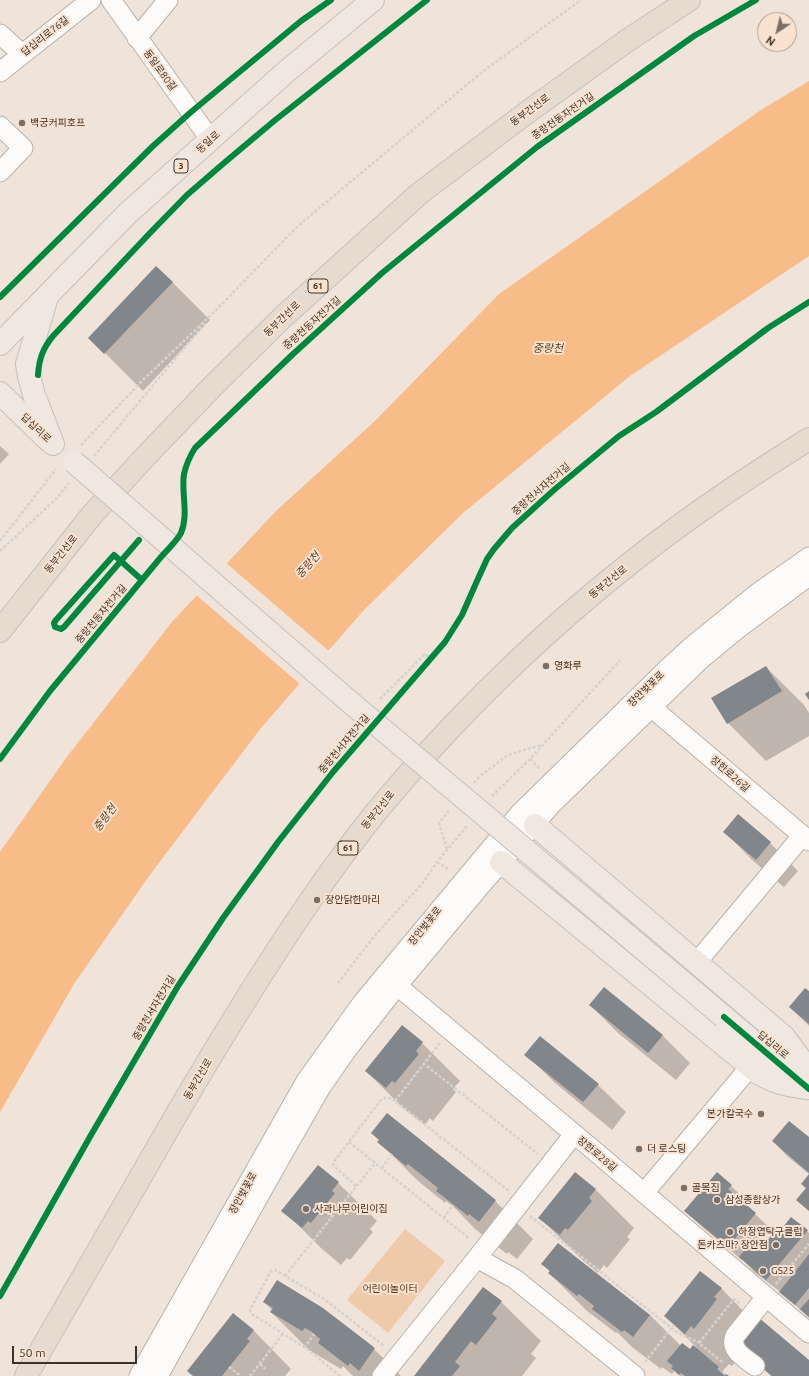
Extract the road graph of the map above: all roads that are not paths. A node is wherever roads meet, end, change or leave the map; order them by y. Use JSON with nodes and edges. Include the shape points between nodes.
{"nodes":[{"id":1,"x":91,"y":0,"type":"edge"},
{"id":2,"x":111,"y":0,"type":"edge"},
{"id":3,"x":168,"y":0,"type":"edge"},
{"id":4,"x":373,"y":0,"type":"edge"},
{"id":5,"x":689,"y":0,"type":"edge"},
{"id":6,"x":0,"y":34,"type":"edge"},
{"id":7,"x":137,"y":38,"type":"junction"},
{"id":8,"x":22,"y":54,"type":"junction"},
{"id":9,"x":0,"y":72,"type":"edge"},
{"id":10,"x":0,"y":126,"type":"edge"},
{"id":11,"x":210,"y":139,"type":"junction"},
{"id":12,"x":0,"y":172,"type":"edge"},
{"id":13,"x":48,"y":295,"type":"junction"},
{"id":14,"x":0,"y":344,"type":"edge"},
{"id":15,"x":0,"y":393,"type":"edge"},
{"id":16,"x":809,"y":439,"type":"edge"},
{"id":17,"x":53,"y":444,"type":"junction"},
{"id":18,"x":809,"y":557,"type":"edge"},
{"id":19,"x":809,"y":576,"type":"edge"},
{"id":20,"x":0,"y":631,"type":"edge"},
{"id":21,"x":651,"y":707,"type":"junction"},
{"id":22,"x":535,"y":825,"type":"junction"},
{"id":23,"x":806,"y":839,"type":"edge"},
{"id":24,"x":501,"y":862,"type":"junction"},
{"id":25,"x":697,"y":962,"type":"junction"},
{"id":26,"x":391,"y":981,"type":"junction"},
{"id":27,"x":750,"y":1068,"type":"junction"},
{"id":28,"x":808,"y":1089,"type":"edge"},
{"id":29,"x":574,"y":1134,"type":"junction"},
{"id":30,"x":644,"y":1193,"type":"junction"},
{"id":31,"x":476,"y":1251,"type":"junction"},
{"id":32,"x":769,"y":1293,"type":"junction"},
{"id":33,"x":809,"y":1333,"type":"edge"},
{"id":34,"x":755,"y":1366,"type":"dead end"},
{"id":35,"x":627,"y":1373,"type":"edge"},
{"id":36,"x":26,"y":1376,"type":"edge"},
{"id":37,"x":139,"y":1376,"type":"edge"},
{"id":38,"x":158,"y":1376,"type":"edge"},
{"id":39,"x":382,"y":1376,"type":"edge"}],
"edges":[{"from":1,"to":8,"type":"street","name":"답십리로76길"},
{"from":2,"to":7,"type":"street","name":"동일로80길"},
{"from":3,"to":7,"type":"street"},
{"from":4,"to":11,"type":"main road","name":"동일로","number":"3","via":[[286,71]]},
{"from":5,"to":20,"type":"highway","name":"동부간선로","number":"61","via":[[536,106],[420,194],[284,316],[212,387],[91,516]]},
{"from":6,"to":8,"type":"street"},
{"from":7,"to":11,"type":"street","name":"동일로80길"},
{"from":8,"to":9,"type":"street","name":"답십리로76길"},
{"from":10,"to":12,"type":"street","via":[[23,148]]},
{"from":11,"to":13,"type":"main road","name":"동일로","number":"3","via":[[128,213]]},
{"from":13,"to":14,"type":"main road","name":"동일로","number":"3"},
{"from":13,"to":17,"type":"main road","via":[[28,364],[34,395]]},
{"from":15,"to":17,"type":"main road","name":"답십리로"},
{"from":16,"to":36,"type":"highway","name":"동부간선로","number":"61","via":[[719,497],[643,553],[562,619],[447,731],[391,793],[341,856],[282,940],[243,1002]]},
{"from":17,"to":28,"type":"main road","name":"답십리로","bridge":true,"via":[[344,697]]},
{"from":18,"to":26,"type":"street","name":"장안벚꽃로","via":[[759,592],[686,652],[520,813]]},
{"from":19,"to":21,"type":"street","name":"장안벚꽃로","via":[[700,660]]},
{"from":21,"to":22,"type":"street","name":"장안벚꽃로","via":[[551,805]]},
{"from":21,"to":23,"type":"street","name":"장한로26길"},
{"from":22,"to":24,"type":"street","name":"장안벚꽃로"},
{"from":22,"to":25,"type":"main road"},
{"from":23,"to":25,"type":"street"},
{"from":24,"to":26,"type":"street","name":"장안벚꽃로"},
{"from":24,"to":27,"type":"main road"},
{"from":25,"to":28,"type":"main road","via":[[789,1042],[799,1057]]},
{"from":26,"to":29,"type":"street","name":"장한로28길"},
{"from":26,"to":37,"type":"street","name":"장안벚꽃로","via":[[362,1002],[306,1081]]},
{"from":26,"to":38,"type":"street","name":"장안벚꽃로","via":[[321,1087]]},
{"from":27,"to":28,"type":"main road","via":[[787,1086]]},
{"from":27,"to":30,"type":"street"},
{"from":29,"to":30,"type":"street","name":"장한로28길"},
{"from":29,"to":31,"type":"street"},
{"from":30,"to":32,"type":"street","name":"장한로28길"},
{"from":31,"to":35,"type":"street","via":[[515,1279]]},
{"from":31,"to":39,"type":"street"},
{"from":32,"to":33,"type":"street","name":"장한로28길"},
{"from":32,"to":34,"type":"street","via":[[734,1336],[732,1342],[736,1351]]}]}
